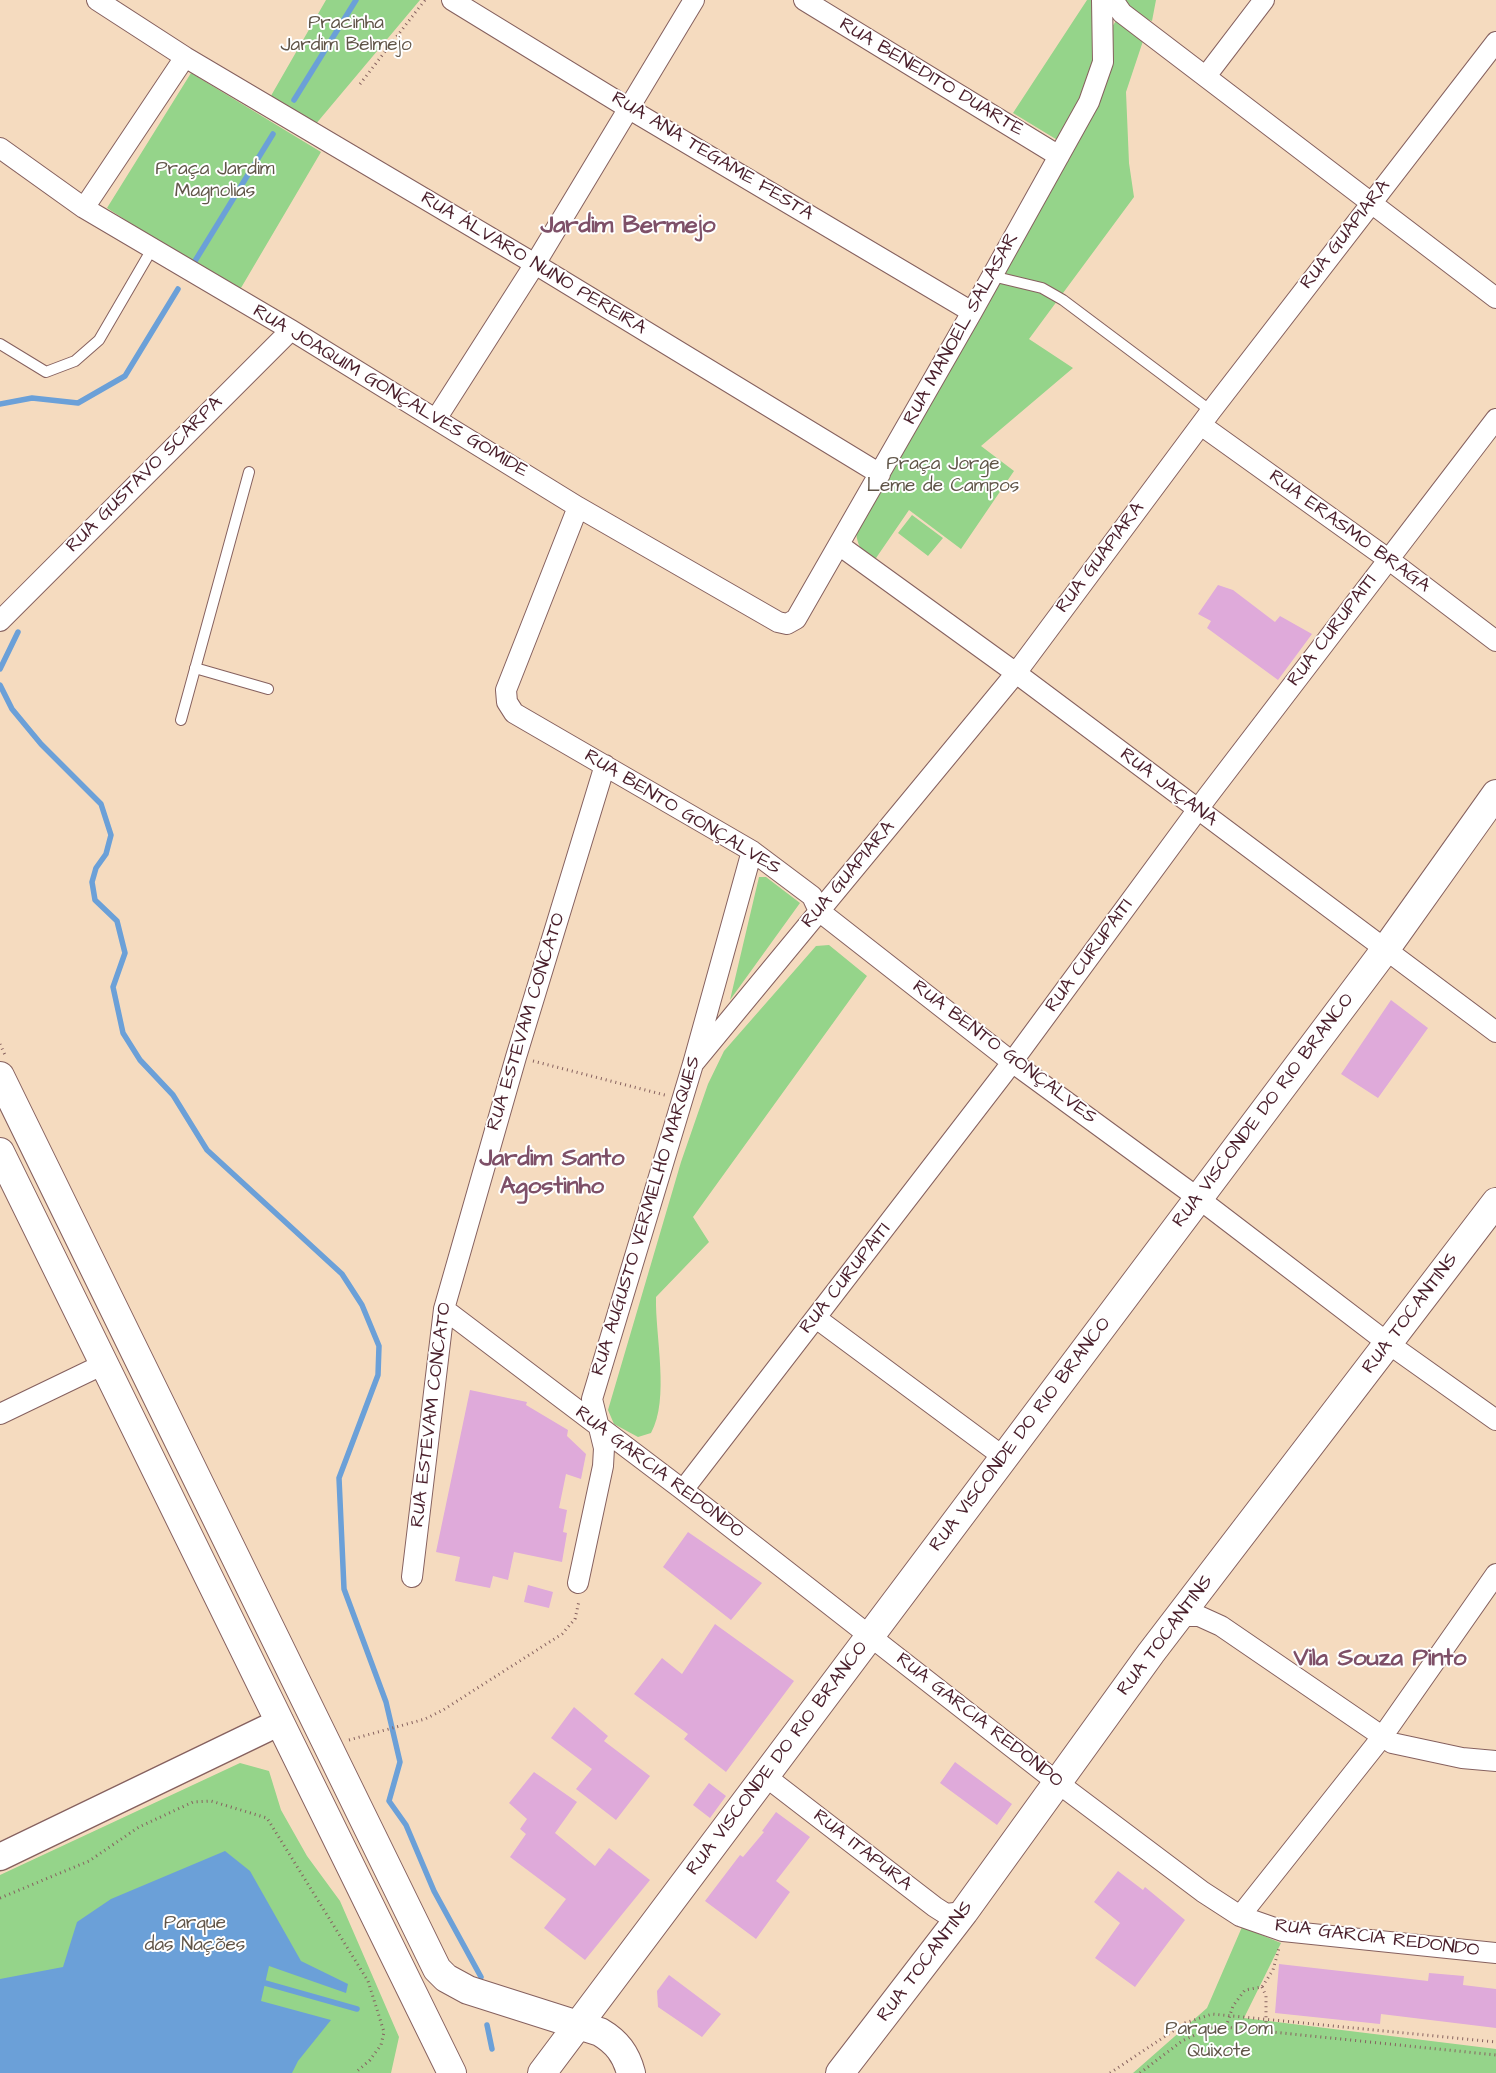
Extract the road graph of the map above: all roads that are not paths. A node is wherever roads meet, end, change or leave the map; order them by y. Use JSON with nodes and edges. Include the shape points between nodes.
{"nodes":[{"id":1,"x":97,"y":0,"type":"edge"},
{"id":2,"x":452,"y":0,"type":"edge"},
{"id":3,"x":694,"y":0,"type":"edge"},
{"id":4,"x":804,"y":0,"type":"edge"},
{"id":5,"x":1264,"y":0,"type":"edge"},
{"id":6,"x":1117,"y":6,"type":"edge"},
{"id":7,"x":1102,"y":10,"type":"edge"},
{"id":8,"x":1496,"y":42,"type":"edge"},
{"id":9,"x":185,"y":57,"type":"junction"},
{"id":10,"x":1206,"y":76,"type":"junction"},
{"id":11,"x":628,"y":107,"type":"junction"},
{"id":12,"x":0,"y":148,"type":"edge"},
{"id":13,"x":1059,"y":156,"type":"junction"},
{"id":14,"x":1371,"y":202,"type":"junction"},
{"id":15,"x":84,"y":208,"type":"junction"},
{"id":16,"x":152,"y":249,"type":"junction"},
{"id":17,"x":535,"y":264,"type":"junction"},
{"id":18,"x":992,"y":276,"type":"junction"},
{"id":19,"x":1496,"y":298,"type":"edge"},
{"id":20,"x":972,"y":312,"type":"junction"},
{"id":21,"x":291,"y":330,"type":"junction"},
{"id":22,"x":0,"y":344,"type":"edge"},
{"id":23,"x":1206,"y":418,"type":"junction"},
{"id":24,"x":436,"y":419,"type":"junction"},
{"id":25,"x":1496,"y":419,"type":"edge"},
{"id":26,"x":249,"y":472,"type":"dead end"},
{"id":27,"x":880,"y":474,"type":"junction"},
{"id":28,"x":578,"y":507,"type":"junction"},
{"id":29,"x":839,"y":545,"type":"junction"},
{"id":30,"x":1388,"y":559,"type":"junction"},
{"id":31,"x":0,"y":621,"type":"edge"},
{"id":32,"x":787,"y":624,"type":"joint"},
{"id":33,"x":1496,"y":641,"type":"edge"},
{"id":34,"x":195,"y":668,"type":"junction"},
{"id":35,"x":1016,"y":672,"type":"junction"},
{"id":36,"x":268,"y":689,"type":"dead end"},
{"id":37,"x":181,"y":720,"type":"dead end"},
{"id":38,"x":605,"y":765,"type":"junction"},
{"id":39,"x":1496,"y":794,"type":"edge"},
{"id":40,"x":1197,"y":810,"type":"junction"},
{"id":41,"x":752,"y":851,"type":"junction"},
{"id":42,"x":819,"y":911,"type":"junction"},
{"id":43,"x":1385,"y":950,"type":"junction"},
{"id":44,"x":1496,"y":1032,"type":"edge"},
{"id":45,"x":1012,"y":1062,"type":"junction"},
{"id":46,"x":694,"y":1064,"type":"junction"},
{"id":47,"x":0,"y":1076,"type":"edge"},
{"id":48,"x":0,"y":1152,"type":"edge"},
{"id":49,"x":1198,"y":1198,"type":"junction"},
{"id":50,"x":1496,"y":1202,"type":"edge"},
{"id":51,"x":444,"y":1309,"type":"junction"},
{"id":52,"x":816,"y":1318,"type":"junction"},
{"id":53,"x":1388,"y":1344,"type":"junction"},
{"id":54,"x":104,"y":1364,"type":"junction"},
{"id":55,"x":0,"y":1414,"type":"edge"},
{"id":56,"x":1496,"y":1420,"type":"edge"},
{"id":57,"x":598,"y":1427,"type":"junction"},
{"id":58,"x":1005,"y":1458,"type":"junction"},
{"id":59,"x":682,"y":1490,"type":"junction"},
{"id":60,"x":1496,"y":1574,"type":"edge"},
{"id":61,"x":412,"y":1577,"type":"dead end"},
{"id":62,"x":578,"y":1583,"type":"road end"},
{"id":63,"x":1180,"y":1616,"type":"junction"},
{"id":64,"x":871,"y":1637,"type":"junction"},
{"id":65,"x":280,"y":1722,"type":"junction"},
{"id":66,"x":1382,"y":1737,"type":"junction"},
{"id":67,"x":1496,"y":1761,"type":"edge"},
{"id":68,"x":765,"y":1776,"type":"junction"},
{"id":69,"x":1058,"y":1783,"type":"junction"},
{"id":70,"x":0,"y":1857,"type":"edge"},
{"id":71,"x":964,"y":1912,"type":"junction"},
{"id":72,"x":1240,"y":1916,"type":"junction"},
{"id":73,"x":1496,"y":1954,"type":"edge"},
{"id":74,"x":578,"y":2024,"type":"junction"},
{"id":75,"x":452,"y":2073,"type":"edge"},
{"id":76,"x":542,"y":2073,"type":"edge"},
{"id":77,"x":631,"y":2073,"type":"edge"},
{"id":78,"x":840,"y":2073,"type":"edge"}],
"edges":[{"from":1,"to":9,"type":"street","name":"RUA ÁLVARO NUNO PEREIRA"},
{"from":2,"to":11,"type":"street","name":"RUA ANA TEGAME FESTA"},
{"from":3,"to":11,"type":"street"},
{"from":4,"to":13,"type":"street","name":"RUA BENEDITO DUARTE"},
{"from":5,"to":10,"type":"street"},
{"from":6,"to":7,"type":"street","name":"RUA MANOEL SALASAR","via":[[1108,13]]},
{"from":6,"to":10,"type":"street"},
{"from":7,"to":13,"type":"street","name":"RUA MANOEL SALASAR","via":[[1103,62],[1089,102]]},
{"from":8,"to":14,"type":"street","name":"RUA GUAPIARA"},
{"from":9,"to":15,"type":"street"},
{"from":9,"to":17,"type":"street","name":"RUA ÁLVARO NUNO PEREIRA"},
{"from":10,"to":14,"type":"street"},
{"from":11,"to":17,"type":"street"},
{"from":11,"to":20,"type":"street","name":"RUA ANA TEGAME FESTA"},
{"from":12,"to":15,"type":"street","name":"RUA JOAQUIM GONÇALVES GOMIDE"},
{"from":13,"to":18,"type":"street","name":"RUA MANOEL SALASAR"},
{"from":14,"to":19,"type":"street"},
{"from":14,"to":23,"type":"street","name":"RUA GUAPIARA"},
{"from":15,"to":16,"type":"street","name":"RUA JOAQUIM GONÇALVES GOMIDE"},
{"from":16,"to":21,"type":"street","name":"RUA JOAQUIM GONÇALVES GOMIDE"},
{"from":16,"to":22,"type":"lane","via":[[99,340],[75,361],[46,372]]},
{"from":17,"to":24,"type":"street"},
{"from":17,"to":27,"type":"street","name":"RUA ÁLVARO NUNO PEREIRA"},
{"from":18,"to":20,"type":"street","name":"RUA MANOEL SALASAR"},
{"from":18,"to":23,"type":"lane","via":[[1042,288],[1063,300]]},
{"from":20,"to":27,"type":"street","name":"RUA MANOEL SALASAR"},
{"from":21,"to":24,"type":"street","name":"RUA JOAQUIM GONÇALVES GOMIDE"},
{"from":21,"to":31,"type":"street","name":"RUA GUSTAVO SCARPA"},
{"from":23,"to":30,"type":"street","name":"RUA ERASMO BRAGA"},
{"from":23,"to":35,"type":"street","name":"RUA GUAPIARA"},
{"from":24,"to":28,"type":"street","name":"RUA JOAQUIM GONÇALVES GOMIDE"},
{"from":25,"to":30,"type":"street","name":"RUA CURUPAITI"},
{"from":26,"to":34,"type":"lane"},
{"from":27,"to":29,"type":"street","name":"RUA MANOEL SALASAR"},
{"from":28,"to":32,"type":"street","name":"RUA JOAQUIM GONÇALVES GOMIDE","via":[[778,622]]},
{"from":28,"to":38,"type":"street","name":"RUA BENTO GONÇALVES","via":[[506,690],[507,702],[514,713]]},
{"from":29,"to":32,"type":"street","name":"RUA MANOEL SALASAR","via":[[796,619]]},
{"from":29,"to":35,"type":"street","name":"RUA JAÇANA"},
{"from":30,"to":33,"type":"street","name":"RUA ERASMO BRAGA"},
{"from":30,"to":40,"type":"street","name":"RUA CURUPAITI"},
{"from":34,"to":36,"type":"lane"},
{"from":34,"to":37,"type":"lane"},
{"from":35,"to":40,"type":"street","name":"RUA JAÇANA"},
{"from":35,"to":42,"type":"street","name":"RUA GUAPIARA"},
{"from":38,"to":41,"type":"street","name":"RUA BENTO GONÇALVES"},
{"from":38,"to":51,"type":"street","name":"RUA ESTEVAM CONCATO"},
{"from":39,"to":43,"type":"main road","name":"RUA VISCONDE DO RIO BRANCO"},
{"from":40,"to":43,"type":"street","name":"RUA JAÇANA"},
{"from":40,"to":45,"type":"street","name":"RUA CURUPAITI"},
{"from":41,"to":42,"type":"street","name":"RUA BENTO GONÇALVES","via":[[812,896]]},
{"from":41,"to":46,"type":"street","name":"RUA AUGUSTO VERMELHO MARQUES"},
{"from":42,"to":45,"type":"street","name":"RUA BENTO GONÇALVES"},
{"from":42,"to":46,"type":"street","name":"RUA GUAPIARA"},
{"from":43,"to":44,"type":"street","name":"RUA JAÇANA"},
{"from":43,"to":49,"type":"main road","name":"RUA VISCONDE DO RIO BRANCO"},
{"from":45,"to":49,"type":"street","name":"RUA BENTO GONÇALVES"},
{"from":45,"to":52,"type":"street","name":"RUA CURUPAITI"},
{"from":46,"to":57,"type":"street","name":"RUA AUGUSTO VERMELHO MARQUES","via":[[592,1399]]},
{"from":47,"to":74,"type":"main road","via":[[437,1969],[468,1990]]},
{"from":48,"to":54,"type":"main road"},
{"from":49,"to":53,"type":"street","name":"RUA BENTO GONÇALVES"},
{"from":49,"to":58,"type":"main road","name":"RUA VISCONDE DO RIO BRANCO"},
{"from":50,"to":53,"type":"main road","name":"RUA TOCANTINS"},
{"from":51,"to":57,"type":"street","name":"RUA GARCIA REDONDO"},
{"from":51,"to":61,"type":"street","name":"RUA ESTEVAM CONCATO"},
{"from":52,"to":58,"type":"street"},
{"from":52,"to":59,"type":"street","name":"RUA CURUPAITI"},
{"from":53,"to":56,"type":"street","name":"RUA BENTO GONÇALVES"},
{"from":53,"to":63,"type":"main road","name":"RUA TOCANTINS"},
{"from":54,"to":55,"type":"street"},
{"from":54,"to":65,"type":"main road"},
{"from":57,"to":59,"type":"street","name":"RUA GARCIA REDONDO"},
{"from":57,"to":62,"type":"street","name":"RUA AUGUSTO VERMELHO MARQUES","via":[[604,1448],[603,1466]]},
{"from":58,"to":64,"type":"main road","name":"RUA VISCONDE DO RIO BRANCO"},
{"from":59,"to":64,"type":"street","name":"RUA GARCIA REDONDO"},
{"from":60,"to":66,"type":"street"},
{"from":63,"to":66,"type":"street","via":[[1199,1616],[1221,1626]]},
{"from":63,"to":69,"type":"main road","name":"RUA TOCANTINS"},
{"from":64,"to":68,"type":"main road","name":"RUA VISCONDE DO RIO BRANCO"},
{"from":64,"to":69,"type":"street","name":"RUA GARCIA REDONDO"},
{"from":65,"to":70,"type":"street"},
{"from":65,"to":75,"type":"main road"},
{"from":66,"to":67,"type":"street","via":[[1392,1743],[1462,1758]]},
{"from":66,"to":72,"type":"street"},
{"from":68,"to":71,"type":"street","name":"RUA ITAPURA","via":[[934,1907],[946,1914]]},
{"from":68,"to":74,"type":"main road","name":"RUA VISCONDE DO RIO BRANCO"},
{"from":69,"to":71,"type":"main road","name":"RUA TOCANTINS"},
{"from":69,"to":72,"type":"street","name":"RUA GARCIA REDONDO"},
{"from":71,"to":78,"type":"main road","name":"RUA TOCANTINS"},
{"from":72,"to":73,"type":"street","name":"RUA GARCIA REDONDO","via":[[1283,1931]]},
{"from":74,"to":76,"type":"main road","name":"RUA VISCONDE DO RIO BRANCO"},
{"from":74,"to":77,"type":"main road","via":[[613,2040],[623,2052]]}]}
